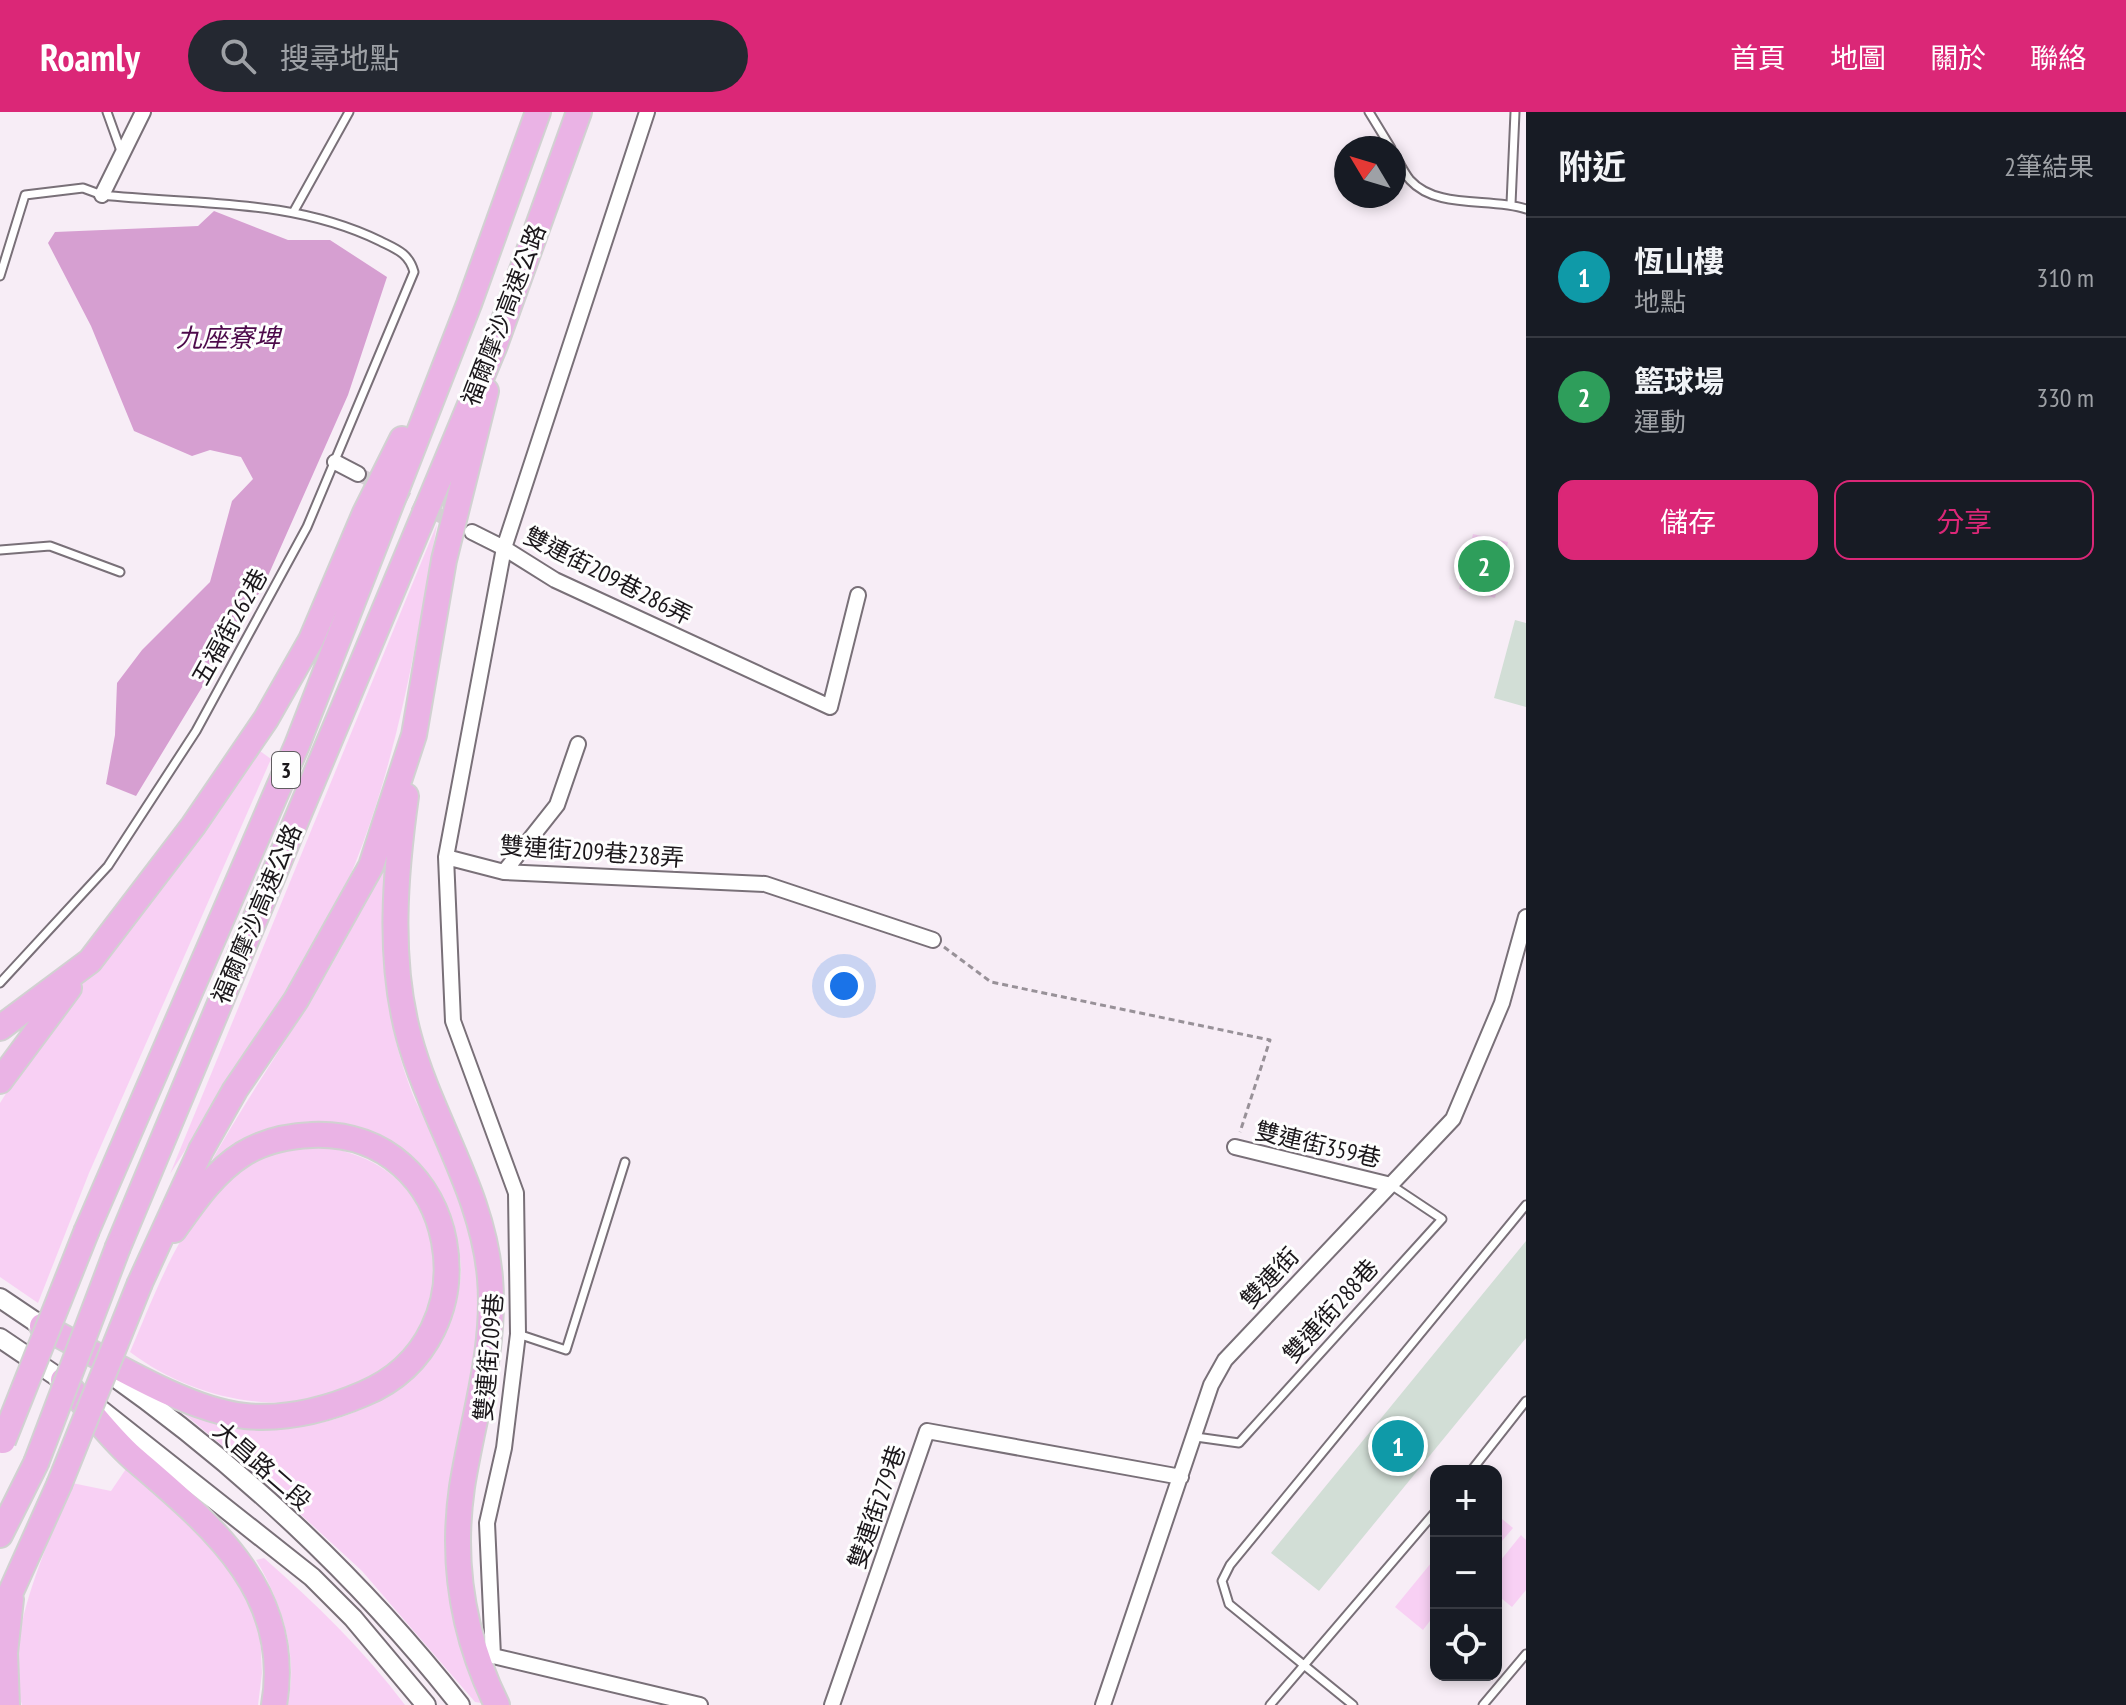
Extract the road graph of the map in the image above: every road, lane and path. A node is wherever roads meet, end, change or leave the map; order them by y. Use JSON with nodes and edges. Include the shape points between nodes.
{"nodes":[{"id":1,"x":107,"y":112,"type":"edge"},
{"id":2,"x":143,"y":112,"type":"edge"},
{"id":3,"x":349,"y":112,"type":"edge"},
{"id":4,"x":538,"y":112,"type":"edge"},
{"id":5,"x":579,"y":112,"type":"edge"},
{"id":6,"x":647,"y":112,"type":"edge"},
{"id":7,"x":1369,"y":112,"type":"edge"},
{"id":8,"x":1515,"y":112,"type":"edge"},
{"id":9,"x":1384,"y":136,"type":"edge"},
{"id":10,"x":123,"y":156,"type":"junction"},
{"id":11,"x":1406,"y":172,"type":"edge"},
{"id":12,"x":102,"y":195,"type":"junction"},
{"id":13,"x":1511,"y":204,"type":"junction"},
{"id":14,"x":1526,"y":209,"type":"edge"},
{"id":15,"x":294,"y":211,"type":"junction"},
{"id":16,"x":0,"y":276,"type":"edge"},
{"id":17,"x":469,"y":304,"type":"junction"},
{"id":18,"x":495,"y":345,"type":"junction"},
{"id":19,"x":335,"y":462,"type":"junction"},
{"id":20,"x":358,"y":474,"type":"tunnel mouth"},
{"id":21,"x":472,"y":532,"type":"tunnel mouth"},
{"id":22,"x":504,"y":548,"type":"junction"},
{"id":23,"x":0,"y":550,"type":"edge"},
{"id":24,"x":120,"y":572,"type":"dead end"},
{"id":25,"x":858,"y":595,"type":"dead end"},
{"id":26,"x":414,"y":735,"type":"junction"},
{"id":27,"x":578,"y":744,"type":"dead end"},
{"id":28,"x":446,"y":857,"type":"junction"},
{"id":29,"x":504,"y":872,"type":"junction"},
{"id":30,"x":1526,"y":917,"type":"edge"},
{"id":31,"x":933,"y":940,"type":"joint"},
{"id":32,"x":90,"y":961,"type":"junction"},
{"id":33,"x":0,"y":983,"type":"edge"},
{"id":34,"x":0,"y":1028,"type":"edge"},
{"id":35,"x":0,"y":1081,"type":"edge"},
{"id":36,"x":1235,"y":1147,"type":"joint"},
{"id":37,"x":625,"y":1162,"type":"dead end"},
{"id":38,"x":1391,"y":1185,"type":"junction"},
{"id":39,"x":1526,"y":1205,"type":"edge"},
{"id":40,"x":145,"y":1274,"type":"junction"},
{"id":41,"x":0,"y":1298,"type":"edge"},
{"id":42,"x":42,"y":1326,"type":"junction"},
{"id":43,"x":518,"y":1334,"type":"junction"},
{"id":44,"x":0,"y":1338,"type":"edge"},
{"id":45,"x":63,"y":1380,"type":"junction"},
{"id":46,"x":1526,"y":1401,"type":"edge"},
{"id":47,"x":1196,"y":1437,"type":"junction"},
{"id":48,"x":2,"y":1445,"type":"edge"},
{"id":49,"x":1476,"y":1465,"type":"edge"},
{"id":50,"x":1181,"y":1477,"type":"junction"},
{"id":51,"x":1430,"y":1518,"type":"edge"},
{"id":52,"x":0,"y":1535,"type":"edge"},
{"id":53,"x":13,"y":1585,"type":"junction"},
{"id":54,"x":0,"y":1616,"type":"edge"},
{"id":55,"x":1526,"y":1654,"type":"edge"},
{"id":56,"x":1303,"y":1666,"type":"junction"},
{"id":57,"x":7,"y":1705,"type":"edge"},
{"id":58,"x":274,"y":1705,"type":"edge"},
{"id":59,"x":426,"y":1705,"type":"edge"},
{"id":60,"x":460,"y":1705,"type":"edge"},
{"id":61,"x":497,"y":1705,"type":"edge"},
{"id":62,"x":700,"y":1705,"type":"edge"},
{"id":63,"x":832,"y":1705,"type":"edge"},
{"id":64,"x":1103,"y":1705,"type":"edge"},
{"id":65,"x":1270,"y":1705,"type":"edge"},
{"id":66,"x":1353,"y":1705,"type":"edge"},
{"id":67,"x":1483,"y":1705,"type":"edge"}],
"edges":[{"from":1,"to":10,"type":"lane"},
{"from":2,"to":10,"type":"street"},
{"from":3,"to":15,"type":"lane"},
{"from":4,"to":17,"type":"highway","name":"福爾摩沙高速公路","number":"3"},
{"from":5,"to":18,"type":"highway","name":"福爾摩沙高速公路","number":"3"},
{"from":6,"to":22,"type":"street","name":"雙連街209巷286弄"},
{"from":7,"to":9,"type":"lane"},
{"from":8,"to":13,"type":"lane"},
{"from":10,"to":12,"type":"street"},
{"from":11,"to":13,"type":"lane","via":[[1412,182],[1446,199]]},
{"from":12,"to":15,"type":"lane"},
{"from":12,"to":16,"type":"lane","via":[[83,188],[25,195]]},
{"from":13,"to":14,"type":"lane"},
{"from":15,"to":19,"type":"lane","name":"五福街262巷","via":[[350,226],[401,251],[414,272]]},
{"from":17,"to":32,"type":"highway","via":[[365,513],[311,640],[266,719]]},
{"from":17,"to":48,"type":"highway","name":"福爾摩沙高速公路","number":"3","bridge":true,"via":[[297,745],[87,1230]]},
{"from":18,"to":26,"type":"highway","via":[[478,436],[444,560]]},
{"from":18,"to":52,"type":"highway","name":"福爾摩沙高速公路","number":"3","bridge":true,"via":[[118,1247],[36,1463]]},
{"from":19,"to":20,"type":"street"},
{"from":19,"to":33,"type":"lane","name":"五福街262巷","via":[[307,527],[196,731],[108,866]]},
{"from":21,"to":22,"type":"street"},
{"from":22,"to":25,"type":"street","name":"雙連街209巷286弄","via":[[555,580],[830,707]]},
{"from":22,"to":28,"type":"street"},
{"from":23,"to":24,"type":"lane","via":[[50,546]]},
{"from":26,"to":40,"type":"highway","via":[[371,866],[296,1000],[208,1138]]},
{"from":26,"to":61,"type":"highway","via":[[399,841],[395,939],[409,1037],[476,1209],[490,1275],[486,1368],[462,1489],[457,1560],[471,1642]]},
{"from":27,"to":29,"type":"street","via":[[557,805]]},
{"from":28,"to":29,"type":"street","name":"雙連街209巷238弄"},
{"from":28,"to":43,"type":"street","name":"雙連街209巷","via":[[453,1021],[516,1193]]},
{"from":29,"to":31,"type":"street","name":"雙連街209巷238弄","via":[[765,884]]},
{"from":30,"to":38,"type":"street","name":"雙連街","via":[[1502,1003],[1453,1119]]},
{"from":31,"to":36,"type":"path","via":[[991,982],[1270,1040]]},
{"from":32,"to":34,"type":"highway"},
{"from":32,"to":35,"type":"highway"},
{"from":36,"to":38,"type":"street","name":"雙連街359巷"},
{"from":37,"to":43,"type":"lane","via":[[566,1350]]},
{"from":38,"to":47,"type":"street","name":"雙連街","via":[[1225,1360],[1211,1385]]},
{"from":38,"to":47,"type":"lane","name":"雙連街288巷","via":[[1442,1219],[1239,1443]]},
{"from":39,"to":56,"type":"lane","via":[[1222,1581],[1229,1604]]},
{"from":40,"to":42,"type":"highway","via":[[213,1179],[243,1154],[284,1137],[326,1135],[354,1141],[402,1166],[420,1184],[448,1256],[440,1315],[396,1377],[316,1412],[273,1417],[217,1410]]},
{"from":40,"to":53,"type":"highway","bridge":true},
{"from":41,"to":42,"type":"main road","name":"大昌路二段"},
{"from":42,"to":60,"type":"main road","name":"大昌路二段","via":[[244,1479],[381,1610]]},
{"from":43,"to":62,"type":"street","name":"雙連街209巷","via":[[504,1448],[487,1523],[493,1656]]},
{"from":44,"to":45,"type":"main road"},
{"from":45,"to":58,"type":"highway","via":[[130,1456],[218,1533],[252,1581],[269,1623]]},
{"from":45,"to":59,"type":"main road","via":[[312,1577]]},
{"from":46,"to":49,"type":"lane"},
{"from":47,"to":50,"type":"street","name":"雙連街"},
{"from":50,"to":63,"type":"street","name":"雙連街279巷","via":[[927,1431]]},
{"from":50,"to":64,"type":"street","name":"雙連街"},
{"from":51,"to":56,"type":"lane"},
{"from":53,"to":54,"type":"highway"},
{"from":53,"to":57,"type":"highway","via":[[5,1653]]},
{"from":55,"to":67,"type":"lane"},
{"from":56,"to":65,"type":"lane"},
{"from":56,"to":66,"type":"lane"}]}
